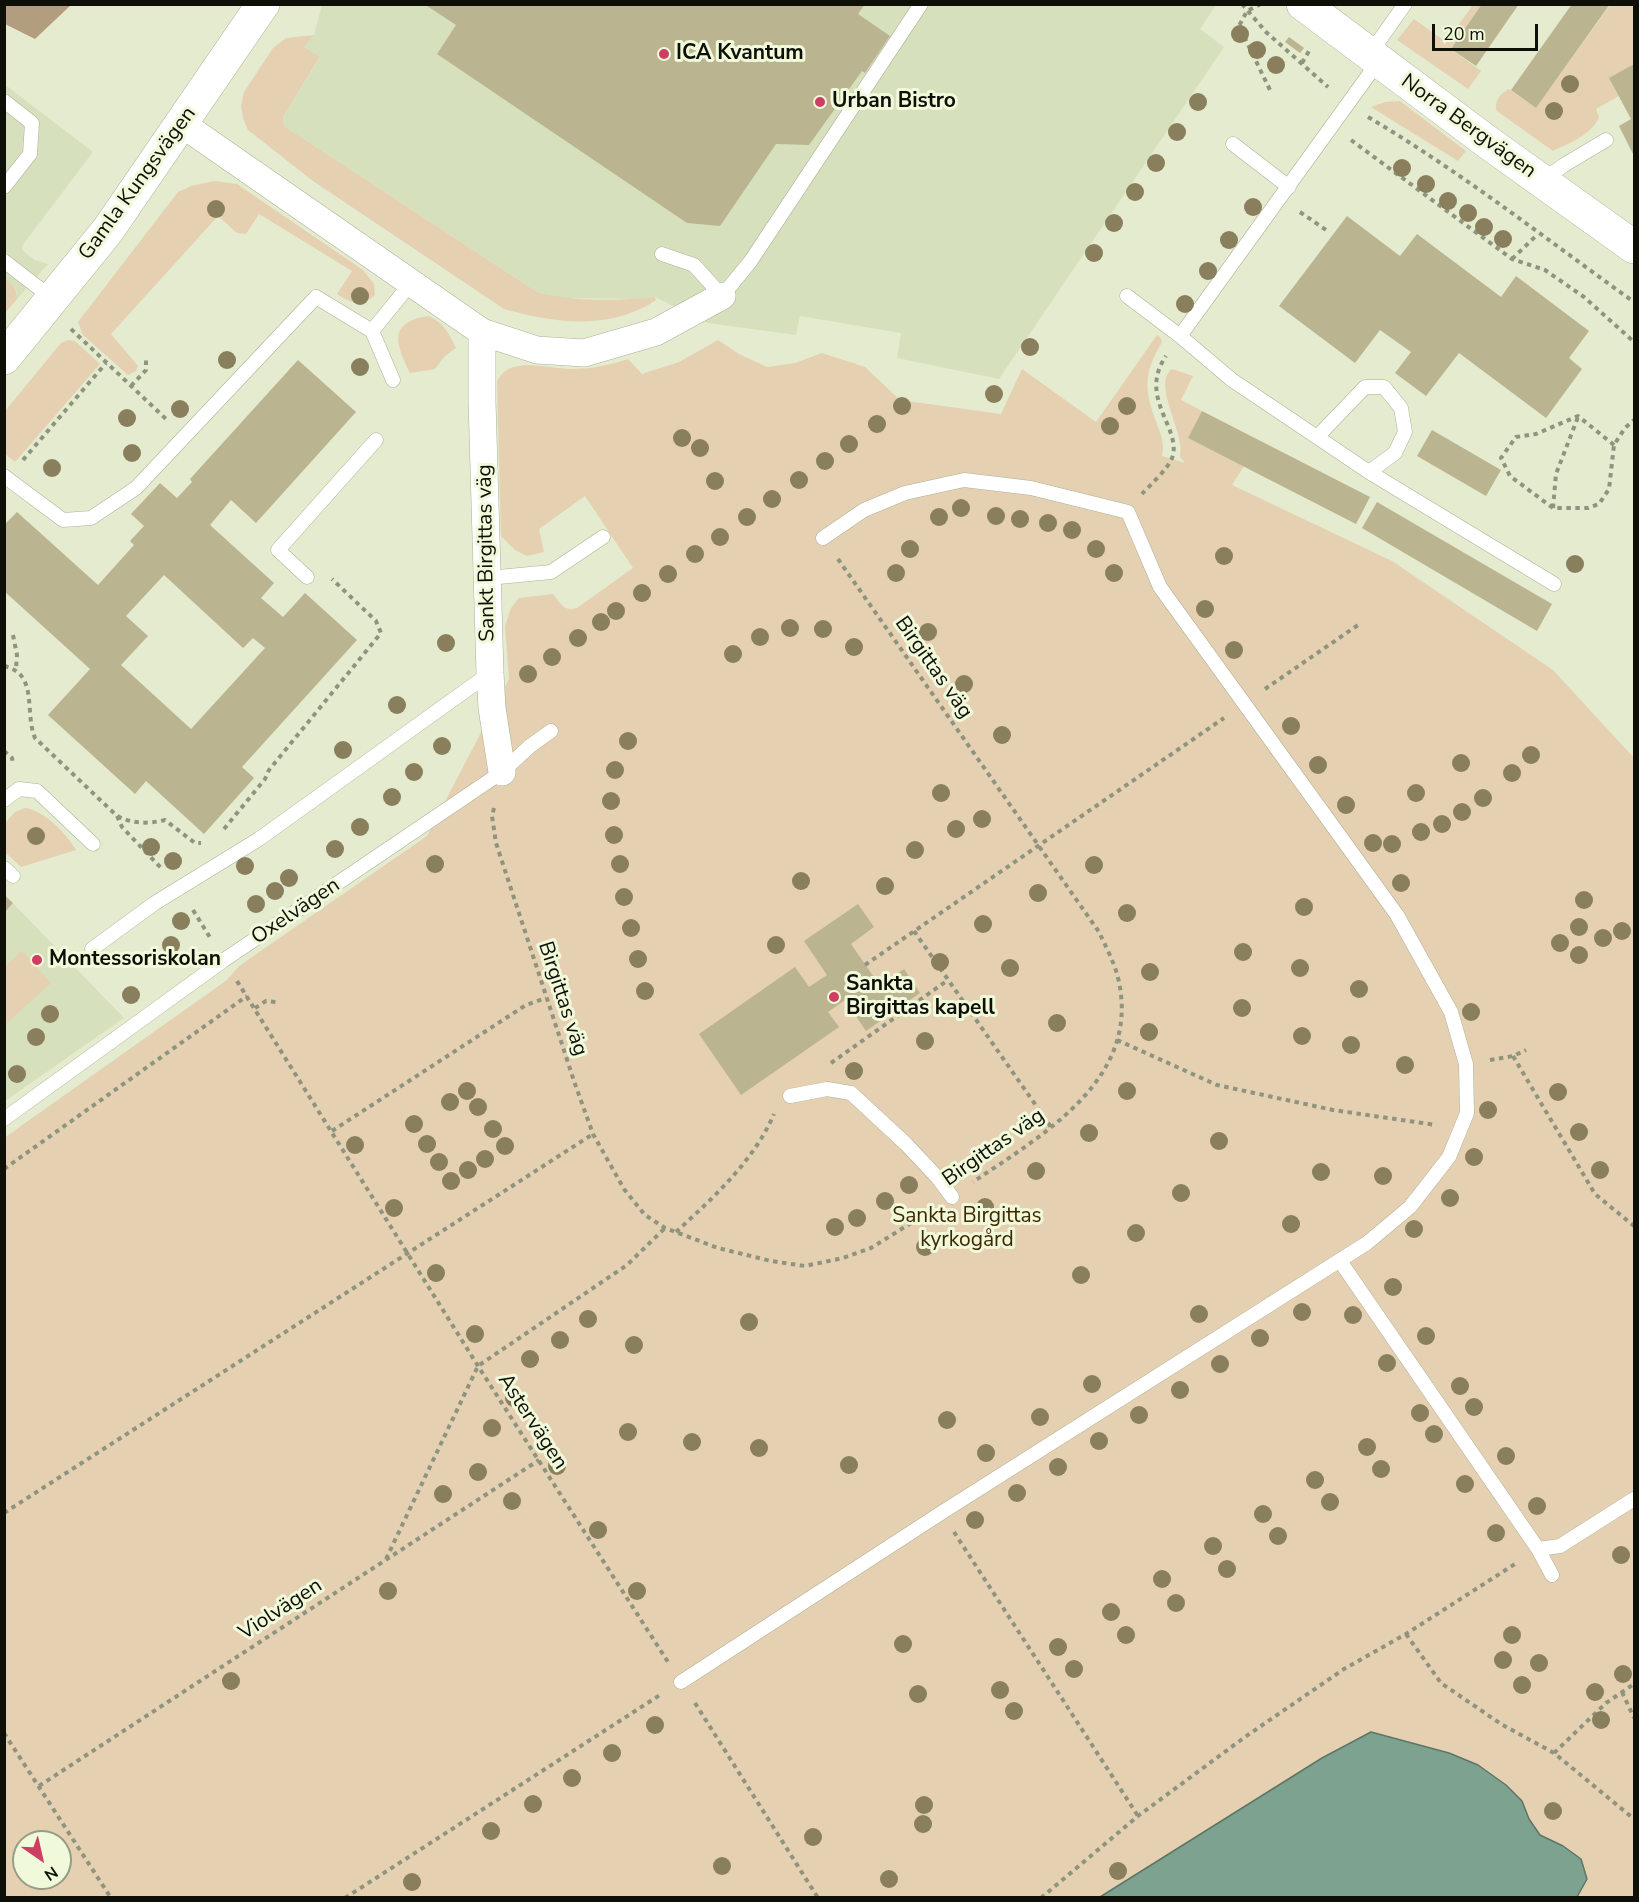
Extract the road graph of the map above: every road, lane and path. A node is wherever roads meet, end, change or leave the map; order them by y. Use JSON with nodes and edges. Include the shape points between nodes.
{"nodes":[{"id":1,"x":263,"y":4,"type":"edge"},
{"id":2,"x":921,"y":4,"type":"edge"},
{"id":3,"x":1242,"y":4,"type":"edge"},
{"id":4,"x":1261,"y":4,"type":"edge"},
{"id":5,"x":1303,"y":4,"type":"edge"},
{"id":6,"x":1405,"y":4,"type":"edge"},
{"id":7,"x":1247,"y":11,"type":"junction"},
{"id":8,"x":1374,"y":58,"type":"junction"},
{"id":9,"x":1270,"y":90,"type":"dead end"},
{"id":10,"x":1336,"y":94,"type":"dead end"},
{"id":11,"x":4,"y":100,"type":"edge"},
{"id":12,"x":1365,"y":115,"type":"dead end"},
{"id":13,"x":182,"y":124,"type":"junction"},
{"id":14,"x":1348,"y":138,"type":"dead end"},
{"id":15,"x":1606,"y":140,"type":"dead end"},
{"id":16,"x":1233,"y":144,"type":"dead end"},
{"id":17,"x":1542,"y":181,"type":"junction"},
{"id":18,"x":4,"y":187,"type":"edge"},
{"id":19,"x":1289,"y":187,"type":"junction"},
{"id":20,"x":1297,"y":210,"type":"dead end"},
{"id":21,"x":1329,"y":232,"type":"dead end"},
{"id":22,"x":1538,"y":234,"type":"junction"},
{"id":23,"x":1635,"y":247,"type":"edge"},
{"id":24,"x":662,"y":254,"type":"dead end"},
{"id":25,"x":1512,"y":259,"type":"junction"},
{"id":26,"x":4,"y":261,"type":"edge"},
{"id":27,"x":411,"y":283,"type":"junction"},
{"id":28,"x":722,"y":296,"type":"junction"},
{"id":29,"x":1127,"y":296,"type":"dead end"},
{"id":30,"x":1635,"y":302,"type":"edge"},
{"id":31,"x":60,"y":312,"type":"junction"},
{"id":32,"x":372,"y":331,"type":"junction"},
{"id":33,"x":482,"y":332,"type":"junction"},
{"id":34,"x":1180,"y":336,"type":"junction"},
{"id":35,"x":1635,"y":342,"type":"edge"},
{"id":36,"x":4,"y":358,"type":"edge"},
{"id":37,"x":146,"y":360,"type":"dead end"},
{"id":38,"x":106,"y":363,"type":"junction"},
{"id":39,"x":393,"y":380,"type":"dead end"},
{"id":40,"x":131,"y":386,"type":"junction"},
{"id":41,"x":1578,"y":416,"type":"junction"},
{"id":42,"x":1635,"y":420,"type":"edge"},
{"id":43,"x":185,"y":437,"type":"junction"},
{"id":44,"x":1317,"y":437,"type":"junction"},
{"id":45,"x":376,"y":440,"type":"dead end"},
{"id":46,"x":1614,"y":445,"type":"junction"},
{"id":47,"x":1369,"y":472,"type":"junction"},
{"id":48,"x":6,"y":477,"type":"edge"},
{"id":49,"x":1553,"y":508,"type":"junction"},
{"id":50,"x":1128,"y":512,"type":"junction"},
{"id":51,"x":603,"y":537,"type":"dead end"},
{"id":52,"x":823,"y":538,"type":"joint"},
{"id":53,"x":307,"y":577,"type":"joint"},
{"id":54,"x":488,"y":578,"type":"junction"},
{"id":55,"x":1554,"y":584,"type":"dead end"},
{"id":56,"x":1361,"y":623,"type":"dead end"},
{"id":57,"x":13,"y":635,"type":"dead end"},
{"id":58,"x":4,"y":666,"type":"edge"},
{"id":59,"x":16,"y":669,"type":"junction"},
{"id":60,"x":489,"y":673,"type":"junction"},
{"id":61,"x":1257,"y":695,"type":"dead end"},
{"id":62,"x":1224,"y":718,"type":"dead end"},
{"id":63,"x":551,"y":731,"type":"dead end"},
{"id":64,"x":502,"y":772,"type":"junction"},
{"id":65,"x":4,"y":800,"type":"edge"},
{"id":66,"x":218,"y":836,"type":"dead end"},
{"id":67,"x":206,"y":843,"type":"dead end"},
{"id":68,"x":93,"y":844,"type":"dead end"},
{"id":69,"x":1040,"y":845,"type":"junction"},
{"id":70,"x":914,"y":931,"type":"junction"},
{"id":71,"x":92,"y":949,"type":"dead end"},
{"id":72,"x":224,"y":960,"type":"junction"},
{"id":73,"x":865,"y":965,"type":"dead end"},
{"id":74,"x":948,"y":980,"type":"junction"},
{"id":75,"x":247,"y":996,"type":"junction"},
{"id":76,"x":546,"y":998,"type":"junction"},
{"id":77,"x":276,"y":1002,"type":"dead end"},
{"id":78,"x":255,"y":1008,"type":"junction"},
{"id":79,"x":1117,"y":1040,"type":"junction"},
{"id":80,"x":1526,"y":1050,"type":"dead end"},
{"id":81,"x":1514,"y":1056,"type":"junction"},
{"id":82,"x":1466,"y":1064,"type":"junction"},
{"id":83,"x":790,"y":1096,"type":"junction"},
{"id":84,"x":4,"y":1119,"type":"edge"},
{"id":85,"x":1051,"y":1127,"type":"junction"},
{"id":86,"x":1460,"y":1128,"type":"junction"},
{"id":87,"x":332,"y":1131,"type":"junction"},
{"id":88,"x":593,"y":1134,"type":"junction"},
{"id":89,"x":4,"y":1169,"type":"edge"},
{"id":90,"x":952,"y":1197,"type":"junction"},
{"id":91,"x":1635,"y":1226,"type":"edge"},
{"id":92,"x":665,"y":1228,"type":"junction"},
{"id":93,"x":676,"y":1233,"type":"junction"},
{"id":94,"x":408,"y":1253,"type":"junction"},
{"id":95,"x":1340,"y":1261,"type":"junction"},
{"id":96,"x":477,"y":1366,"type":"junction"},
{"id":97,"x":539,"y":1460,"type":"junction"},
{"id":98,"x":1635,"y":1499,"type":"edge"},
{"id":99,"x":4,"y":1513,"type":"edge"},
{"id":100,"x":941,"y":1513,"type":"junction"},
{"id":101,"x":1538,"y":1549,"type":"junction"},
{"id":102,"x":386,"y":1560,"type":"junction"},
{"id":103,"x":1552,"y":1575,"type":"dead end"},
{"id":104,"x":1406,"y":1634,"type":"junction"},
{"id":105,"x":681,"y":1682,"type":"junction"},
{"id":106,"x":1635,"y":1684,"type":"edge"},
{"id":107,"x":1622,"y":1692,"type":"junction"},
{"id":108,"x":1635,"y":1718,"type":"edge"},
{"id":109,"x":4,"y":1733,"type":"edge"},
{"id":110,"x":1554,"y":1753,"type":"junction"},
{"id":111,"x":39,"y":1786,"type":"junction"},
{"id":112,"x":1138,"y":1816,"type":"junction"},
{"id":113,"x":1635,"y":1819,"type":"edge"},
{"id":114,"x":111,"y":1898,"type":"edge"},
{"id":115,"x":345,"y":1898,"type":"edge"},
{"id":116,"x":818,"y":1898,"type":"edge"},
{"id":117,"x":1041,"y":1898,"type":"edge"}],
"edges":[{"from":1,"to":13,"type":"street","name":"Gamla Kungsvägen"},
{"from":2,"to":28,"type":"lane","via":[[750,262]]},
{"from":3,"to":7,"type":"path"},
{"from":4,"to":7,"type":"path"},
{"from":5,"to":8,"type":"street","name":"Norra Bergvägen"},
{"from":6,"to":8,"type":"lane"},
{"from":7,"to":9,"type":"path","via":[[1239,26]]},
{"from":7,"to":10,"type":"path"},
{"from":8,"to":17,"type":"street","name":"Norra Bergvägen"},
{"from":8,"to":19,"type":"lane"},
{"from":11,"to":18,"type":"lane","via":[[32,123],[30,154]]},
{"from":12,"to":22,"type":"path","via":[[1461,176]]},
{"from":13,"to":27,"type":"street"},
{"from":13,"to":31,"type":"street","name":"Gamla Kungsvägen","via":[[108,230]]},
{"from":14,"to":25,"type":"path"},
{"from":15,"to":17,"type":"lane"},
{"from":16,"to":19,"type":"lane"},
{"from":17,"to":23,"type":"street","name":"Norra Bergvägen"},
{"from":19,"to":34,"type":"lane"},
{"from":20,"to":21,"type":"path"},
{"from":22,"to":25,"type":"path"},
{"from":22,"to":30,"type":"path"},
{"from":24,"to":28,"type":"lane","via":[[694,265]]},
{"from":25,"to":35,"type":"path","via":[[1545,270],[1584,297]]},
{"from":26,"to":31,"type":"lane"},
{"from":27,"to":32,"type":"lane"},
{"from":27,"to":33,"type":"street"},
{"from":28,"to":33,"type":"street","via":[[656,332],[584,353],[537,350]]},
{"from":29,"to":34,"type":"lane"},
{"from":31,"to":36,"type":"street","name":"Gamla Kungsvägen"},
{"from":31,"to":38,"type":"path"},
{"from":32,"to":39,"type":"lane"},
{"from":32,"to":43,"type":"lane","via":[[316,297]]},
{"from":33,"to":54,"type":"street","name":"Sankt Birgittas väg"},
{"from":34,"to":44,"type":"lane","via":[[1232,380]]},
{"from":34,"to":50,"type":"path","via":[[1159,367],[1156,394],[1174,445],[1172,459]]},
{"from":37,"to":40,"type":"path","via":[[146,370]]},
{"from":38,"to":40,"type":"path"},
{"from":38,"to":48,"type":"path"},
{"from":40,"to":43,"type":"path"},
{"from":41,"to":46,"type":"path"},
{"from":41,"to":49,"type":"path","via":[[1556,474]]},
{"from":41,"to":49,"type":"path","via":[[1536,434],[1516,437],[1501,458],[1510,476]]},
{"from":42,"to":46,"type":"path"},
{"from":43,"to":48,"type":"lane","via":[[136,489],[91,518],[63,520]]},
{"from":44,"to":47,"type":"lane"},
{"from":44,"to":47,"type":"lane","via":[[1365,387],[1384,387],[1401,408],[1405,432],[1395,453]]},
{"from":45,"to":53,"type":"lane","via":[[278,550]]},
{"from":46,"to":49,"type":"path","via":[[1609,489],[1599,504],[1588,508]]},
{"from":47,"to":55,"type":"lane"},
{"from":50,"to":52,"type":"lane","via":[[1031,488],[964,480],[885,501],[864,510]]},
{"from":50,"to":82,"type":"lane","via":[[1160,587],[1397,915],[1450,1012]]},
{"from":51,"to":54,"type":"lane","via":[[551,572]]},
{"from":52,"to":69,"type":"path","name":"Birgittas väg"},
{"from":53,"to":66,"type":"path","via":[[329,576],[376,621],[381,633]]},
{"from":54,"to":60,"type":"street","name":"Sankt Birgittas väg"},
{"from":56,"to":61,"type":"path"},
{"from":57,"to":59,"type":"path"},
{"from":58,"to":59,"type":"path"},
{"from":59,"to":67,"type":"path","via":[[28,685],[28,713],[35,738],[117,816],[130,822],[165,820],[195,843]]},
{"from":60,"to":64,"type":"street","name":"Sankt Birgittas väg"},
{"from":60,"to":71,"type":"lane","via":[[259,839],[155,903]]},
{"from":62,"to":69,"type":"path"},
{"from":63,"to":64,"type":"lane","name":"Oxelvägen"},
{"from":64,"to":72,"type":"lane","name":"Oxelvägen"},
{"from":64,"to":76,"type":"path","name":"Birgittas väg","via":[[492,816],[495,843]]},
{"from":65,"to":68,"type":"lane","via":[[20,789],[37,791]]},
{"from":69,"to":70,"type":"path"},
{"from":69,"to":79,"type":"path","name":"Birgittas väg","via":[[1099,932],[1117,974],[1122,1016]]},
{"from":70,"to":73,"type":"path"},
{"from":70,"to":74,"type":"path"},
{"from":72,"to":75,"type":"path","name":"Astervägen"},
{"from":72,"to":84,"type":"lane","name":"Oxelvägen"},
{"from":74,"to":83,"type":"path"},
{"from":74,"to":85,"type":"path"},
{"from":75,"to":78,"type":"path","name":"Astervägen"},
{"from":75,"to":89,"type":"path"},
{"from":76,"to":87,"type":"path","via":[[526,1005]]},
{"from":76,"to":88,"type":"path","name":"Birgittas väg"},
{"from":77,"to":78,"type":"path","via":[[266,1001]]},
{"from":78,"to":87,"type":"path","name":"Astervägen"},
{"from":79,"to":85,"type":"path","name":"Birgittas väg","via":[[1098,1082]]},
{"from":79,"to":86,"type":"path","via":[[1217,1085],[1333,1110]]},
{"from":80,"to":81,"type":"path"},
{"from":81,"to":82,"type":"path"},
{"from":81,"to":91,"type":"path","via":[[1595,1194]]},
{"from":82,"to":86,"type":"lane","via":[[1467,1113]]},
{"from":83,"to":90,"type":"lane","via":[[827,1089],[851,1093],[906,1144]]},
{"from":83,"to":93,"type":"path","via":[[775,1113],[746,1162]]},
{"from":85,"to":90,"type":"path","name":"Birgittas väg"},
{"from":86,"to":95,"type":"lane","via":[[1449,1157],[1410,1207]]},
{"from":87,"to":94,"type":"path","name":"Astervägen"},
{"from":88,"to":92,"type":"path","name":"Birgittas väg","via":[[624,1189],[645,1215]]},
{"from":88,"to":94,"type":"path"},
{"from":90,"to":93,"type":"path","name":"Birgittas väg","via":[[871,1248],[805,1266],[771,1262]]},
{"from":92,"to":93,"type":"path","name":"Birgittas väg"},
{"from":92,"to":96,"type":"path","via":[[627,1265]]},
{"from":94,"to":96,"type":"path","name":"Astervägen"},
{"from":94,"to":99,"type":"path"},
{"from":95,"to":100,"type":"lane"},
{"from":95,"to":101,"type":"lane"},
{"from":96,"to":97,"type":"path","name":"Astervägen"},
{"from":96,"to":102,"type":"path"},
{"from":97,"to":102,"type":"path","name":"Violvägen"},
{"from":97,"to":105,"type":"path","name":"Astervägen"},
{"from":98,"to":101,"type":"lane","via":[[1560,1546]]},
{"from":100,"to":105,"type":"lane"},
{"from":100,"to":112,"type":"path"},
{"from":101,"to":103,"type":"lane"},
{"from":101,"to":104,"type":"path"},
{"from":102,"to":111,"type":"path","name":"Violvägen"},
{"from":104,"to":110,"type":"path","via":[[1441,1683],[1501,1724]]},
{"from":104,"to":112,"type":"path","via":[[1344,1669]]},
{"from":105,"to":115,"type":"path"},
{"from":105,"to":116,"type":"path","name":"Astervägen"},
{"from":106,"to":107,"type":"path"},
{"from":107,"to":108,"type":"path"},
{"from":107,"to":110,"type":"path"},
{"from":109,"to":111,"type":"path"},
{"from":110,"to":113,"type":"path"},
{"from":111,"to":114,"type":"path"},
{"from":112,"to":117,"type":"path"}]}
